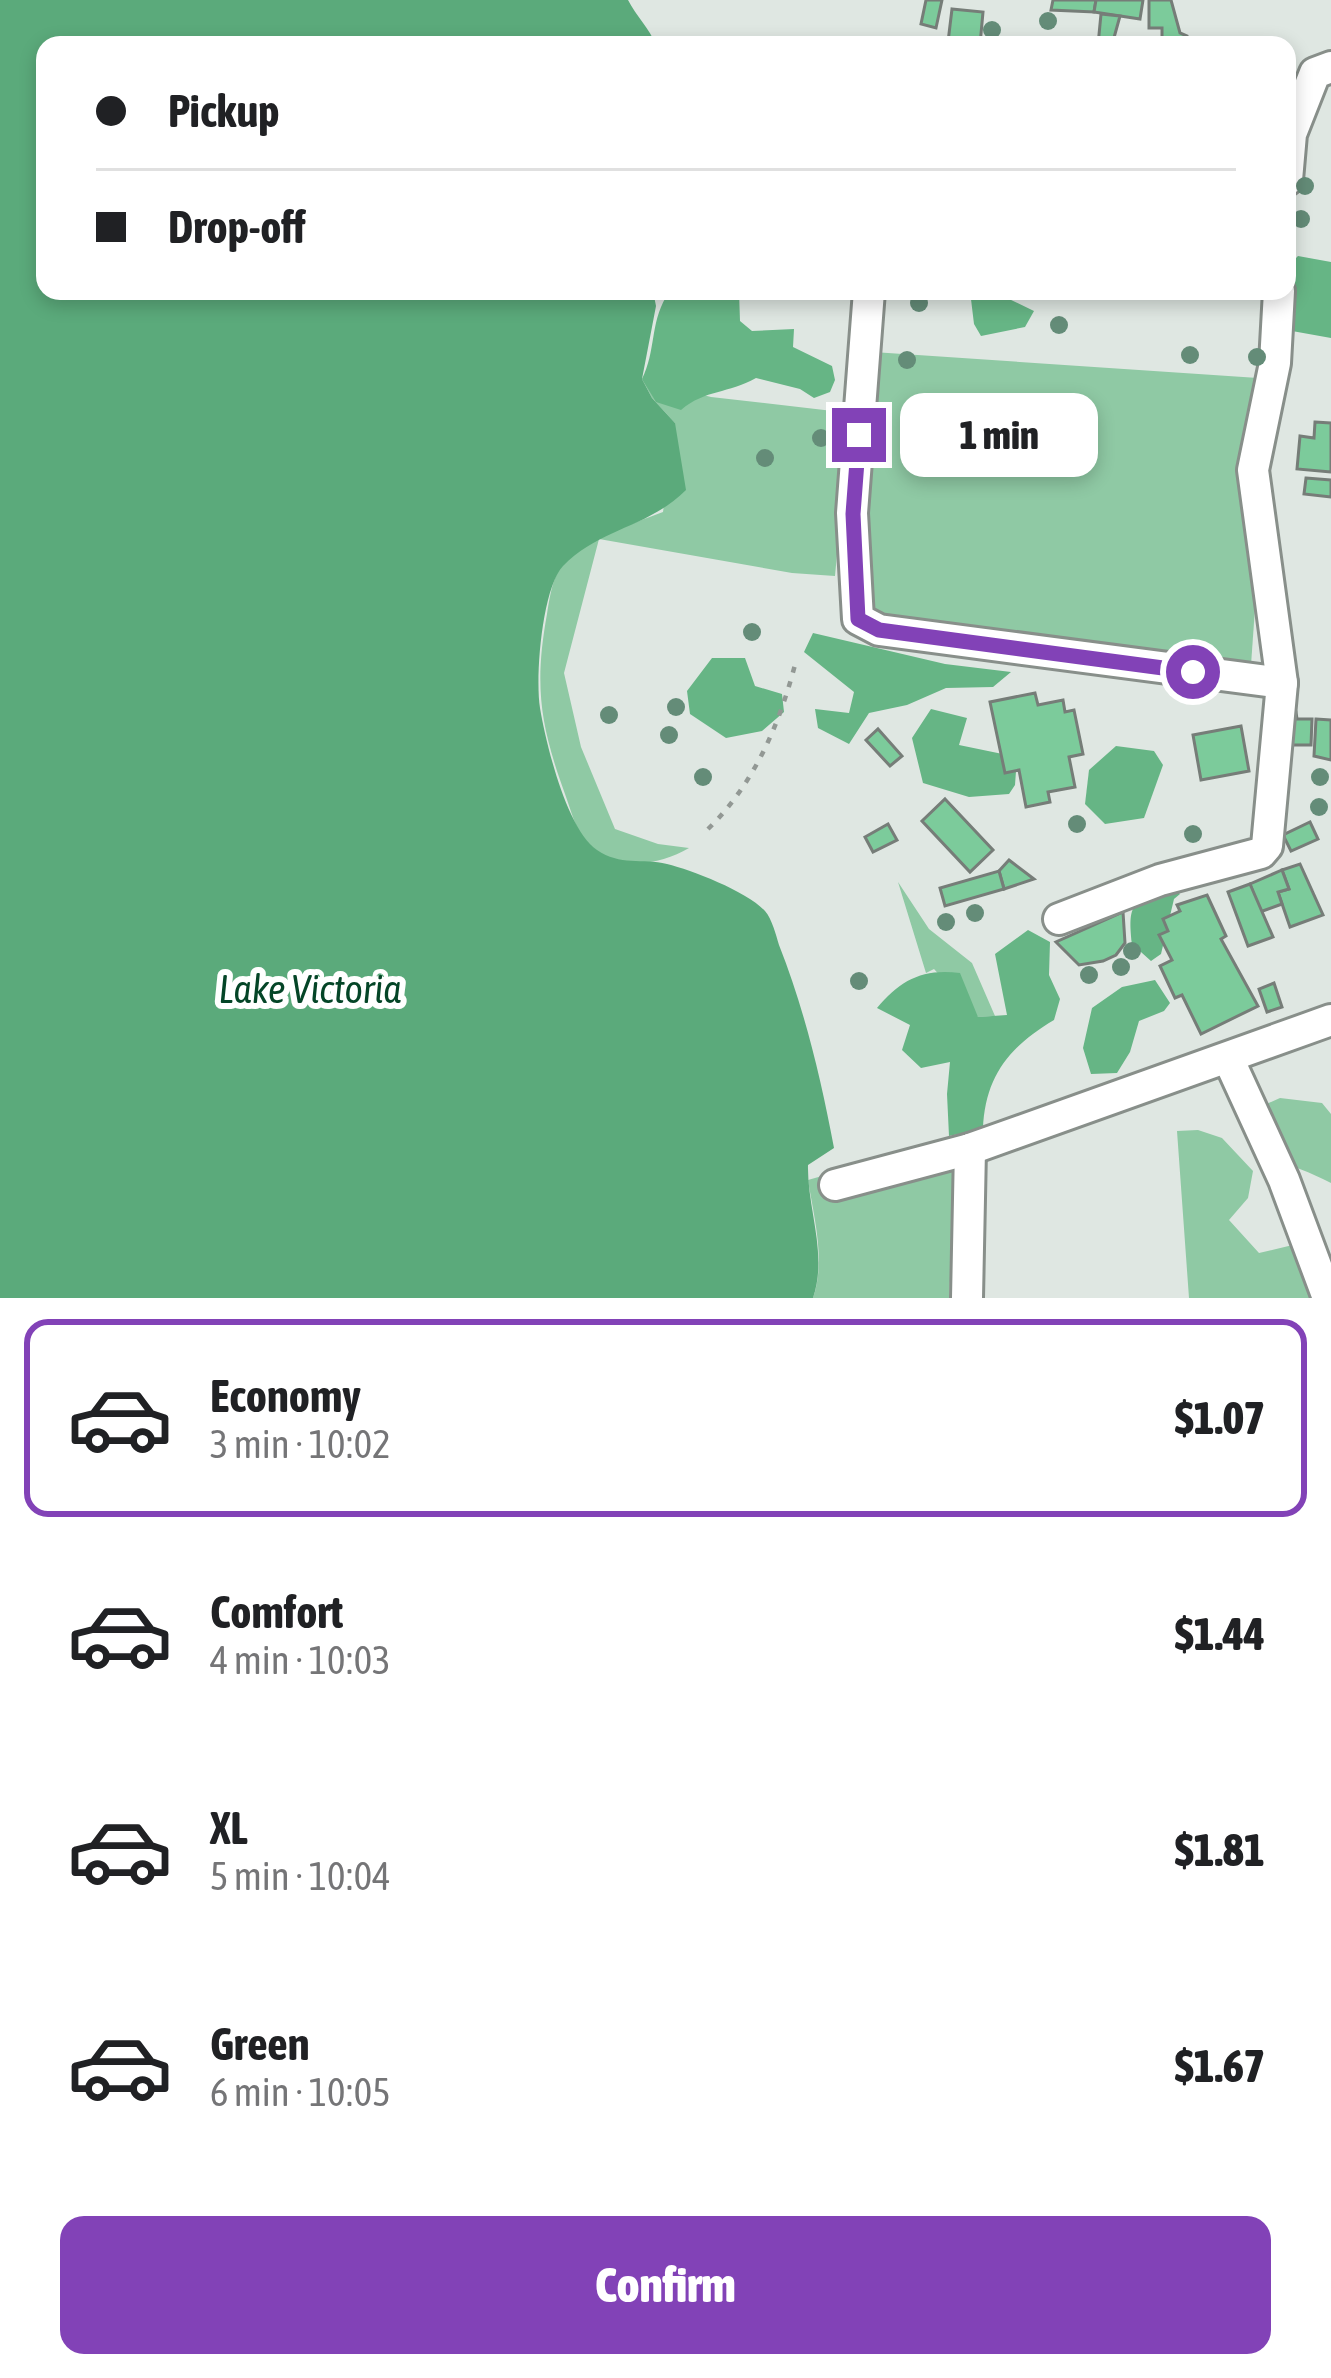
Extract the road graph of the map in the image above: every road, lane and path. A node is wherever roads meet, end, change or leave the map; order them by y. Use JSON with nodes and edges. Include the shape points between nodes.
{"nodes":[{"id":1,"x":1311,"y":70,"type":"edge"},
{"id":2,"x":1296,"y":118,"type":"edge"},
{"id":3,"x":868,"y":300,"type":"edge"},
{"id":4,"x":1278,"y":300,"type":"edge"},
{"id":5,"x":796,"y":661,"type":"dead end"},
{"id":6,"x":1282,"y":683,"type":"junction"},
{"id":7,"x":708,"y":829,"type":"dead end"},
{"id":8,"x":1059,"y":919,"type":"dead end"},
{"id":9,"x":1331,"y":1020,"type":"edge"},
{"id":10,"x":1228,"y":1058,"type":"junction"},
{"id":11,"x":970,"y":1149,"type":"junction"},
{"id":12,"x":835,"y":1185,"type":"dead end"},
{"id":13,"x":967,"y":1298,"type":"edge"},
{"id":14,"x":1328,"y":1298,"type":"edge"}],
"edges":[{"from":1,"to":2,"type":"street"},
{"from":3,"to":6,"type":"street","via":[[853,514],[858,619],[879,630]]},
{"from":4,"to":6,"type":"street","via":[[1253,470]]},
{"from":5,"to":7,"type":"path","via":[[769,742]]},
{"from":6,"to":8,"type":"street","via":[[1264,850]]},
{"from":9,"to":10,"type":"street"},
{"from":10,"to":11,"type":"street"},
{"from":10,"to":14,"type":"street"},
{"from":11,"to":12,"type":"street"},
{"from":11,"to":13,"type":"street"}]}
